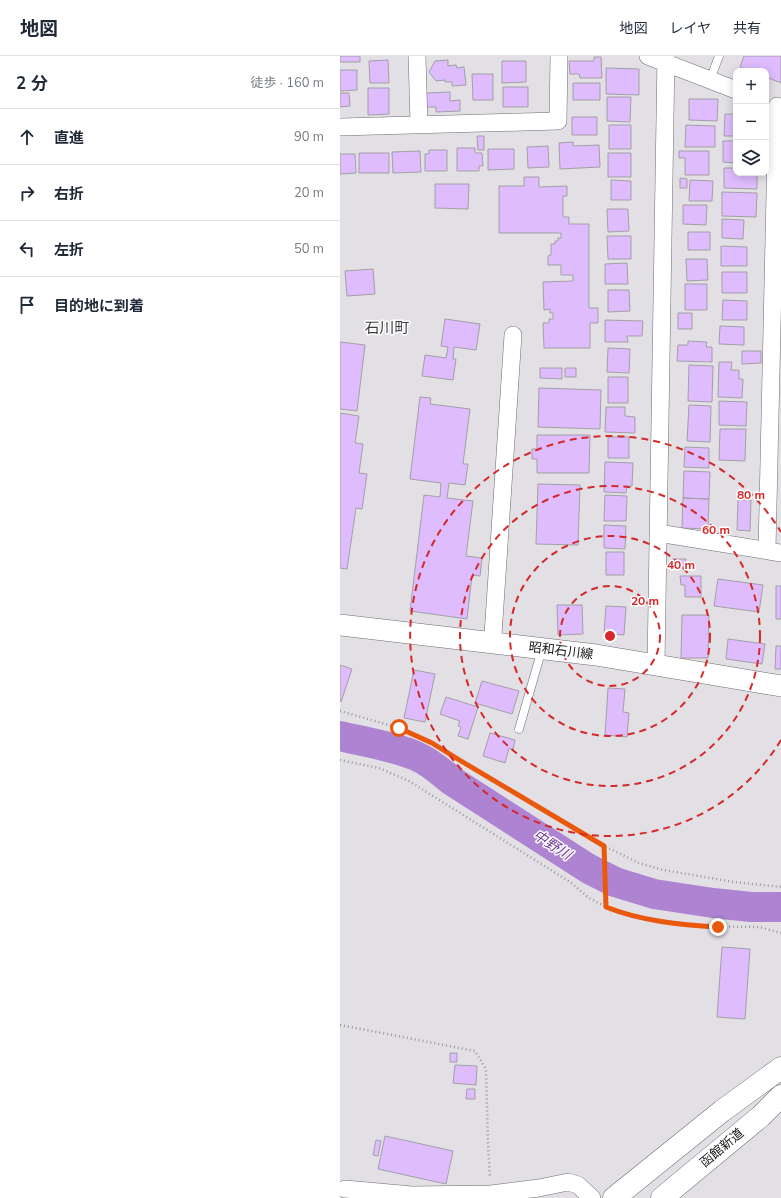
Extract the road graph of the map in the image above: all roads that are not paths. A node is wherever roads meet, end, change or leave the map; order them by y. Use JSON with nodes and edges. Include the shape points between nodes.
{"nodes":[{"id":1,"x":417,"y":56,"type":"edge"},
{"id":2,"x":559,"y":56,"type":"edge"},
{"id":3,"x":648,"y":56,"type":"edge"},
{"id":4,"x":719,"y":56,"type":"edge"},
{"id":5,"x":666,"y":59,"type":"edge"},
{"id":6,"x":710,"y":80,"type":"junction"},
{"id":7,"x":733,"y":89,"type":"edge"},
{"id":8,"x":775,"y":105,"type":"edge"},
{"id":9,"x":418,"y":124,"type":"junction"},
{"id":10,"x":340,"y":127,"type":"edge"},
{"id":11,"x":513,"y":335,"type":"dead end"},
{"id":12,"x":658,"y":533,"type":"junction"},
{"id":13,"x":774,"y":552,"type":"edge"},
{"id":14,"x":340,"y":625,"type":"edge"},
{"id":15,"x":493,"y":635,"type":"dead end"},
{"id":16,"x":542,"y":649,"type":"junction"},
{"id":17,"x":656,"y":665,"type":"junction"},
{"id":18,"x":781,"y":686,"type":"edge"},
{"id":19,"x":519,"y":729,"type":"dead end"},
{"id":20,"x":781,"y":1052,"type":"edge"},
{"id":21,"x":781,"y":1068,"type":"edge"},
{"id":22,"x":781,"y":1096,"type":"edge"},
{"id":23,"x":781,"y":1102,"type":"edge"},
{"id":24,"x":722,"y":1111,"type":"junction"},
{"id":25,"x":761,"y":1116,"type":"junction"},
{"id":26,"x":345,"y":1189,"type":"dead end"},
{"id":27,"x":592,"y":1198,"type":"edge"},
{"id":28,"x":614,"y":1198,"type":"edge"},
{"id":29,"x":662,"y":1198,"type":"edge"}],
"edges":[{"from":1,"to":9,"type":"street"},
{"from":2,"to":9,"type":"street","via":[[558,121]]},
{"from":3,"to":5,"type":"street"},
{"from":4,"to":6,"type":"lane"},
{"from":5,"to":6,"type":"street"},
{"from":5,"to":12,"type":"street"},
{"from":6,"to":7,"type":"street"},
{"from":8,"to":13,"type":"street"},
{"from":9,"to":10,"type":"street"},
{"from":11,"to":15,"type":"street"},
{"from":12,"to":13,"type":"street"},
{"from":12,"to":17,"type":"street"},
{"from":14,"to":16,"type":"street","name":"昭和石川線"},
{"from":16,"to":17,"type":"street","name":"昭和石川線"},
{"from":16,"to":19,"type":"lane"},
{"from":17,"to":18,"type":"street","name":"昭和石川線"},
{"from":20,"to":24,"type":"highway"},
{"from":21,"to":24,"type":"highway"},
{"from":22,"to":25,"type":"highway","name":"函館新道"},
{"from":23,"to":25,"type":"highway"},
{"from":24,"to":28,"type":"highway"},
{"from":25,"to":29,"type":"highway","name":"函館新道"},
{"from":26,"to":27,"type":"street","via":[[412,1195],[491,1194],[568,1182],[578,1185]]}]}
